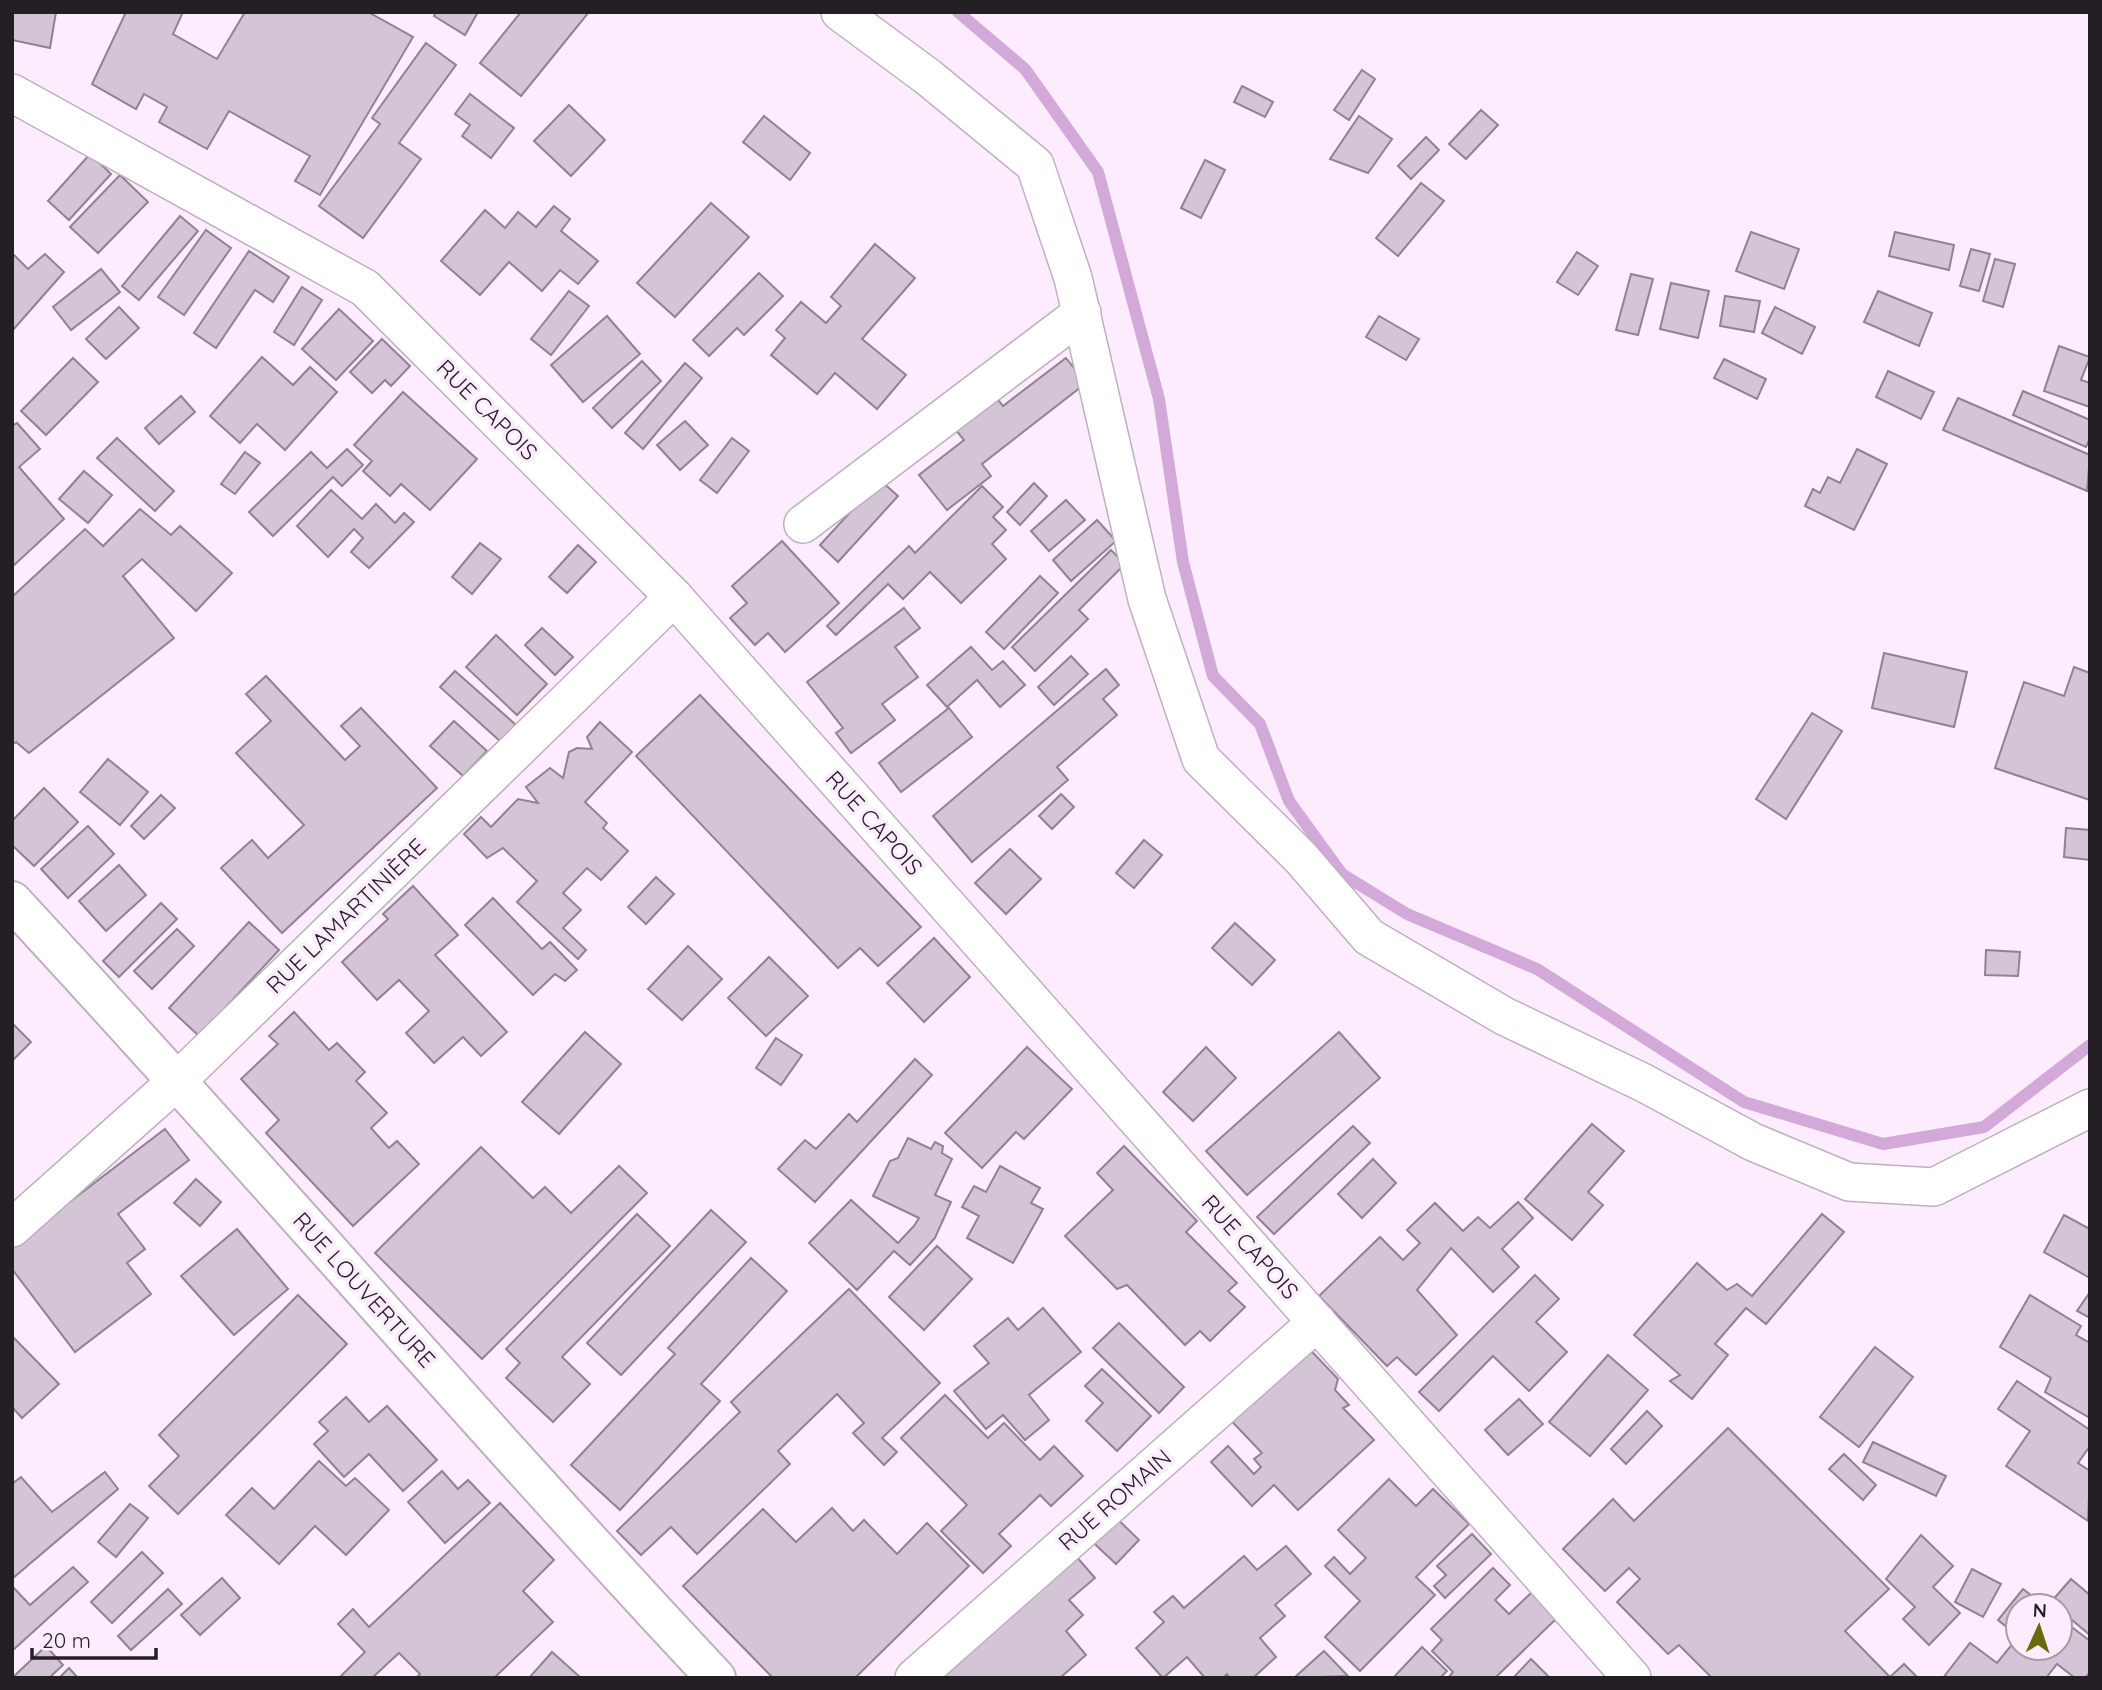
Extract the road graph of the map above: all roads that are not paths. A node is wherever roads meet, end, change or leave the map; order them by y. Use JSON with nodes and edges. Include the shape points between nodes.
{"nodes":[{"id":1,"x":840,"y":12,"type":"edge"},
{"id":2,"x":12,"y":93,"type":"edge"},
{"id":3,"x":1082,"y":313,"type":"junction"},
{"id":4,"x":803,"y":524,"type":"dead end"},
{"id":5,"x":674,"y":597,"type":"junction"},
{"id":6,"x":12,"y":901,"type":"edge"},
{"id":7,"x":177,"y":1081,"type":"junction"},
{"id":8,"x":2090,"y":1108,"type":"edge"},
{"id":9,"x":12,"y":1228,"type":"edge"},
{"id":10,"x":1317,"y":1322,"type":"junction"},
{"id":11,"x":716,"y":1678,"type":"edge"},
{"id":12,"x":914,"y":1678,"type":"edge"},
{"id":13,"x":1632,"y":1678,"type":"edge"}],
"edges":[{"from":1,"to":3,"type":"street","via":[[1035,165]]},
{"from":2,"to":5,"type":"street","name":"RUE CAPOIS","via":[[365,288]]},
{"from":3,"to":4,"type":"street"},
{"from":3,"to":8,"type":"street","via":[[1147,599],[1201,759],[1301,858],[1369,937],[1504,1016],[1644,1083],[1752,1142],[1849,1182],[1934,1187]]},
{"from":5,"to":7,"type":"street","name":"RUE LAMARTINIÈRE"},
{"from":5,"to":10,"type":"street","name":"RUE CAPOIS"},
{"from":6,"to":7,"type":"main road","name":"RUE LOUVERTURE"},
{"from":7,"to":9,"type":"street","name":"RUE LAMARTINIÈRE"},
{"from":7,"to":11,"type":"main road","name":"RUE LOUVERTURE"},
{"from":10,"to":12,"type":"street","name":"RUE ROMAIN"},
{"from":10,"to":13,"type":"street","name":"RUE CAPOIS"}]}
